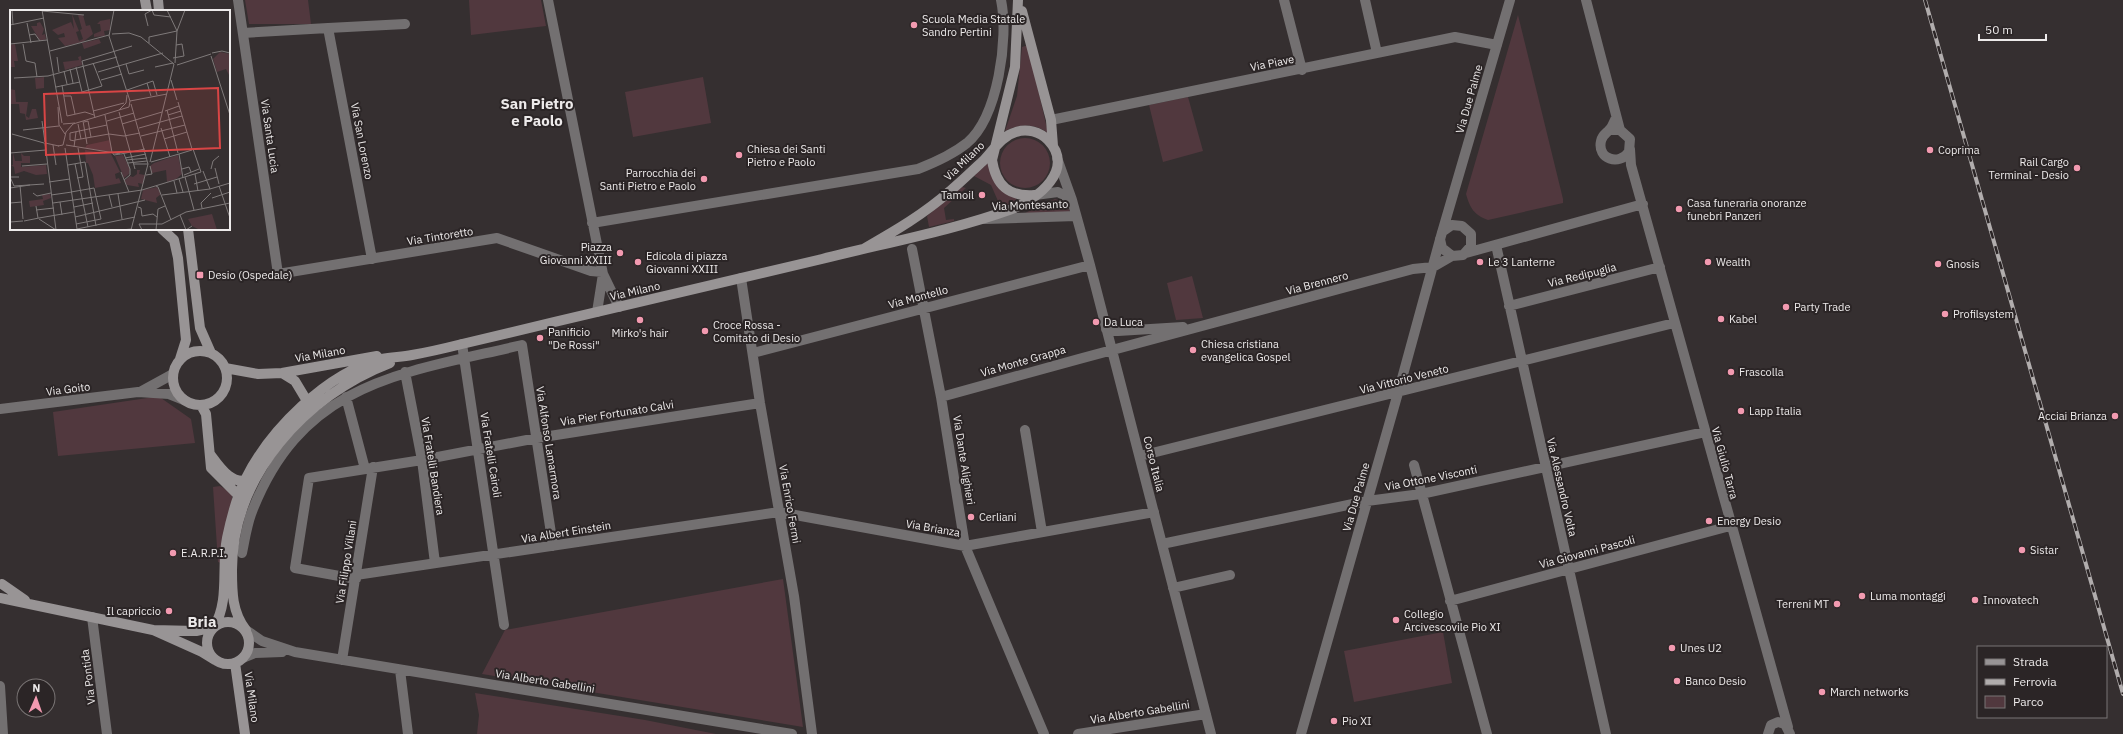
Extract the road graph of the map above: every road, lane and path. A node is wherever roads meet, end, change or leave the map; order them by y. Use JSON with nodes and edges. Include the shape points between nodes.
{"nodes":[{"id":1,"x":145,"y":0,"type":"edge"},
{"id":2,"x":158,"y":0,"type":"edge"},
{"id":3,"x":238,"y":0,"type":"edge"},
{"id":4,"x":548,"y":0,"type":"edge"},
{"id":5,"x":1001,"y":0,"type":"edge"},
{"id":6,"x":1019,"y":0,"type":"edge"},
{"id":7,"x":1284,"y":0,"type":"edge"},
{"id":8,"x":1365,"y":0,"type":"edge"},
{"id":9,"x":1510,"y":0,"type":"edge"},
{"id":10,"x":1586,"y":0,"type":"edge"},
{"id":11,"x":146,"y":10,"type":"edge"},
{"id":12,"x":159,"y":10,"type":"edge"},
{"id":13,"x":405,"y":24,"type":"dead end"},
{"id":14,"x":328,"y":28,"type":"junction"},
{"id":15,"x":243,"y":33,"type":"junction"},
{"id":16,"x":1497,"y":45,"type":"junction"},
{"id":17,"x":1377,"y":53,"type":"junction"},
{"id":18,"x":1302,"y":70,"type":"junction"},
{"id":19,"x":1051,"y":120,"type":"junction"},
{"id":20,"x":1615,"y":130,"type":"junction"},
{"id":21,"x":996,"y":146,"type":"junction"},
{"id":22,"x":1053,"y":146,"type":"junction"},
{"id":23,"x":1629,"y":157,"type":"junction"},
{"id":24,"x":1058,"y":158,"type":"junction"},
{"id":25,"x":1035,"y":195,"type":"junction"},
{"id":26,"x":1072,"y":200,"type":"junction"},
{"id":27,"x":1451,"y":204,"type":"junction"},
{"id":28,"x":1643,"y":204,"type":"junction"},
{"id":29,"x":1076,"y":216,"type":"junction"},
{"id":30,"x":983,"y":219,"type":"junction"},
{"id":31,"x":592,"y":223,"type":"junction"},
{"id":32,"x":1457,"y":225,"type":"junction"},
{"id":33,"x":163,"y":230,"type":"edge"},
{"id":34,"x":188,"y":230,"type":"edge"},
{"id":35,"x":1441,"y":236,"type":"junction"},
{"id":36,"x":1472,"y":236,"type":"junction"},
{"id":37,"x":1491,"y":246,"type":"junction"},
{"id":38,"x":865,"y":248,"type":"junction"},
{"id":39,"x":912,"y":249,"type":"dead end"},
{"id":40,"x":1466,"y":253,"type":"junction"},
{"id":41,"x":1452,"y":256,"type":"junction"},
{"id":42,"x":372,"y":259,"type":"junction"},
{"id":43,"x":1090,"y":265,"type":"junction"},
{"id":44,"x":1433,"y":267,"type":"junction"},
{"id":45,"x":1660,"y":267,"type":"junction"},
{"id":46,"x":602,"y":273,"type":"junction"},
{"id":47,"x":278,"y":274,"type":"joint"},
{"id":48,"x":740,"y":278,"type":"junction"},
{"id":49,"x":1509,"y":306,"type":"junction"},
{"id":50,"x":619,"y":307,"type":"junction"},
{"id":51,"x":925,"y":308,"type":"junction"},
{"id":52,"x":597,"y":312,"type":"junction"},
{"id":53,"x":1674,"y":323,"type":"junction"},
{"id":54,"x":1209,"y":325,"type":"junction"},
{"id":55,"x":1106,"y":329,"type":"junction"},
{"id":56,"x":462,"y":344,"type":"junction"},
{"id":57,"x":1111,"y":349,"type":"junction"},
{"id":58,"x":211,"y":353,"type":"junction"},
{"id":59,"x":753,"y":353,"type":"junction"},
{"id":60,"x":411,"y":355,"type":"junction"},
{"id":61,"x":464,"y":358,"type":"junction"},
{"id":62,"x":179,"y":361,"type":"junction"},
{"id":63,"x":1520,"y":361,"type":"junction"},
{"id":64,"x":225,"y":368,"type":"junction"},
{"id":65,"x":405,"y":372,"type":"junction"},
{"id":66,"x":173,"y":374,"type":"junction"},
{"id":67,"x":282,"y":374,"type":"junction"},
{"id":68,"x":138,"y":392,"type":"junction"},
{"id":69,"x":1398,"y":393,"type":"junction"},
{"id":70,"x":346,"y":397,"type":"junction"},
{"id":71,"x":942,"y":397,"type":"junction"},
{"id":72,"x":184,"y":400,"type":"junction"},
{"id":73,"x":307,"y":401,"type":"junction"},
{"id":74,"x":760,"y":403,"type":"junction"},
{"id":75,"x":201,"y":405,"type":"junction"},
{"id":76,"x":0,"y":409,"type":"edge"},
{"id":77,"x":302,"y":419,"type":"junction"},
{"id":78,"x":1025,"y":430,"type":"dead end"},
{"id":79,"x":1705,"y":432,"type":"junction"},
{"id":80,"x":537,"y":438,"type":"junction"},
{"id":81,"x":478,"y":449,"type":"junction"},
{"id":82,"x":210,"y":454,"type":"junction"},
{"id":83,"x":1140,"y":456,"type":"junction"},
{"id":84,"x":422,"y":460,"type":"junction"},
{"id":85,"x":1414,"y":465,"type":"dead end"},
{"id":86,"x":1545,"y":466,"type":"junction"},
{"id":87,"x":369,"y":468,"type":"junction"},
{"id":88,"x":261,"y":470,"type":"junction"},
{"id":89,"x":244,"y":482,"type":"junction"},
{"id":90,"x":1421,"y":494,"type":"junction"},
{"id":91,"x":239,"y":496,"type":"junction"},
{"id":92,"x":1367,"y":501,"type":"junction"},
{"id":93,"x":779,"y":512,"type":"junction"},
{"id":94,"x":1154,"y":512,"type":"junction"},
{"id":95,"x":1730,"y":526,"type":"junction"},
{"id":96,"x":1042,"y":532,"type":"junction"},
{"id":97,"x":1162,"y":544,"type":"junction"},
{"id":98,"x":553,"y":546,"type":"junction"},
{"id":99,"x":965,"y":546,"type":"junction"},
{"id":100,"x":242,"y":553,"type":"dead end"},
{"id":101,"x":494,"y":555,"type":"junction"},
{"id":102,"x":436,"y":563,"type":"junction"},
{"id":103,"x":1569,"y":569,"type":"junction"},
{"id":104,"x":1230,"y":575,"type":"dead end"},
{"id":105,"x":356,"y":577,"type":"junction"},
{"id":106,"x":1,"y":582,"type":"edge"},
{"id":107,"x":1173,"y":588,"type":"junction"},
{"id":108,"x":0,"y":597,"type":"edge"},
{"id":109,"x":1450,"y":601,"type":"junction"},
{"id":110,"x":36,"y":605,"type":"junction"},
{"id":111,"x":92,"y":617,"type":"junction"},
{"id":112,"x":504,"y":625,"type":"dead end"},
{"id":113,"x":214,"y":627,"type":"junction"},
{"id":114,"x":153,"y":630,"type":"junction"},
{"id":115,"x":246,"y":630,"type":"junction"},
{"id":116,"x":295,"y":652,"type":"junction"},
{"id":117,"x":215,"y":660,"type":"junction"},
{"id":118,"x":342,"y":660,"type":"junction"},
{"id":119,"x":239,"y":661,"type":"junction"},
{"id":120,"x":400,"y":670,"type":"junction"},
{"id":121,"x":0,"y":686,"type":"edge"},
{"id":122,"x":1206,"y":714,"type":"junction"},
{"id":123,"x":1790,"y":731,"type":"edge"},
{"id":124,"x":1766,"y":733,"type":"edge"},
{"id":125,"x":3,"y":734,"type":"edge"},
{"id":126,"x":107,"y":734,"type":"edge"},
{"id":127,"x":245,"y":734,"type":"edge"},
{"id":128,"x":408,"y":734,"type":"edge"},
{"id":129,"x":792,"y":734,"type":"edge"},
{"id":130,"x":812,"y":734,"type":"edge"},
{"id":131,"x":1044,"y":734,"type":"edge"},
{"id":132,"x":1078,"y":734,"type":"edge"},
{"id":133,"x":1211,"y":734,"type":"edge"},
{"id":134,"x":1301,"y":734,"type":"edge"},
{"id":135,"x":1487,"y":734,"type":"edge"},
{"id":136,"x":1606,"y":734,"type":"edge"}],
"edges":[{"from":1,"to":11,"type":"main road"},
{"from":2,"to":12,"type":"main road"},
{"from":3,"to":15,"type":"street","name":"Via Santa Lucia"},
{"from":4,"to":31,"type":"street"},
{"from":5,"to":31,"type":"street","via":[[1002,58],[995,90],[982,124],[968,142],[946,157],[918,169]]},
{"from":6,"to":19,"type":"main road","name":"Via Milano"},
{"from":6,"to":21,"type":"main road","name":"Via Milano","via":[[1015,67]]},
{"from":7,"to":18,"type":"street"},
{"from":8,"to":17,"type":"street"},
{"from":9,"to":16,"type":"street","name":"Via Due Palme"},
{"from":10,"to":20,"type":"street","via":[[1616,118]]},
{"from":13,"to":14,"type":"street"},
{"from":14,"to":15,"type":"street"},
{"from":14,"to":42,"type":"street","name":"Via San Lorenzo"},
{"from":15,"to":47,"type":"street","name":"Via Santa Lucia"},
{"from":16,"to":17,"type":"street","name":"Via Piave","via":[[1455,37]]},
{"from":16,"to":27,"type":"street","name":"Via Due Palme"},
{"from":17,"to":18,"type":"street","name":"Via Piave"},
{"from":18,"to":19,"type":"street","name":"Via Piave"},
{"from":19,"to":22,"type":"main road","name":"Via Milano"},
{"from":20,"to":23,"type":"street","via":[[1630,139]]},
{"from":20,"to":23,"type":"street","via":[[1602,138],[1602,152],[1615,160]]},
{"from":21,"to":22,"type":"main road","via":[[1005,137],[1017,131],[1031,131],[1043,136]]},
{"from":21,"to":25,"type":"main road","via":[[992,160],[994,174],[1001,185],[1012,193]]},
{"from":21,"to":38,"type":"main road","name":"Via Milano","via":[[951,191],[922,214]]},
{"from":22,"to":24,"type":"main road"},
{"from":23,"to":28,"type":"street","name":"Via Giulio Tarra"},
{"from":24,"to":25,"type":"main road","via":[[1056,172],[1050,184]]},
{"from":24,"to":26,"type":"street","name":"Corso Italia"},
{"from":25,"to":26,"type":"street","via":[[1058,192]]},
{"from":25,"to":30,"type":"main road","name":"Via Milano","via":[[1021,205]]},
{"from":26,"to":29,"type":"street","name":"Corso Italia"},
{"from":27,"to":32,"type":"street","via":[[1452,216]]},
{"from":27,"to":35,"type":"street","name":"Via Due Palme"},
{"from":28,"to":37,"type":"street"},
{"from":28,"to":45,"type":"street","name":"Via Giulio Tarra"},
{"from":29,"to":30,"type":"street","name":"Via Montesanto"},
{"from":29,"to":43,"type":"street","name":"Corso Italia"},
{"from":30,"to":38,"type":"main road","name":"Via Milano"},
{"from":31,"to":46,"type":"street"},
{"from":32,"to":35,"type":"street","via":[[1449,227]]},
{"from":32,"to":36,"type":"street","via":[[1467,229]]},
{"from":33,"to":62,"type":"main road","via":[[174,240],[178,258],[186,340]]},
{"from":34,"to":58,"type":"main road","via":[[200,328]]},
{"from":35,"to":41,"type":"street","via":[[1442,248]]},
{"from":35,"to":44,"type":"street","name":"Via Due Palme"},
{"from":36,"to":37,"type":"street"},
{"from":36,"to":40,"type":"street","via":[[1471,246]]},
{"from":37,"to":40,"type":"street"},
{"from":37,"to":49,"type":"street","name":"Via Alessandro Volta"},
{"from":38,"to":48,"type":"main road","name":"Via Milano"},
{"from":39,"to":51,"type":"street","name":"Via Dante Alighieri"},
{"from":40,"to":41,"type":"street"},
{"from":41,"to":44,"type":"street"},
{"from":42,"to":46,"type":"street","name":"Via Tintoretto","via":[[497,238]]},
{"from":42,"to":47,"type":"street","name":"Via Tintoretto"},
{"from":43,"to":51,"type":"street","name":"Via Montello"},
{"from":43,"to":55,"type":"street","name":"Corso Italia"},
{"from":44,"to":54,"type":"street","name":"Via Brennero","via":[[1413,269]]},
{"from":44,"to":69,"type":"street","name":"Via Due Palme"},
{"from":45,"to":49,"type":"street","name":"Via Redipuglia"},
{"from":45,"to":53,"type":"street","name":"Via Giulio Tarra"},
{"from":46,"to":50,"type":"street"},
{"from":46,"to":52,"type":"street"},
{"from":48,"to":50,"type":"main road","name":"Via Milano"},
{"from":48,"to":59,"type":"street","name":"Via Enrico Fermi"},
{"from":49,"to":63,"type":"street","name":"Via Alessandro Volta"},
{"from":50,"to":52,"type":"main road","name":"Via Milano"},
{"from":51,"to":59,"type":"street","name":"Via Montello"},
{"from":51,"to":71,"type":"street","name":"Via Dante Alighieri"},
{"from":52,"to":56,"type":"main road","name":"Via Milano"},
{"from":53,"to":63,"type":"street","name":"Via Vittorio Veneto"},
{"from":53,"to":79,"type":"street","name":"Via Giulio Tarra"},
{"from":54,"to":55,"type":"street","name":"Via Brennero"},
{"from":54,"to":57,"type":"street","name":"Via Brennero"},
{"from":55,"to":57,"type":"street","name":"Corso Italia"},
{"from":56,"to":60,"type":"main road","name":"Via Milano"},
{"from":56,"to":61,"type":"street","name":"Via Fratelli Cairoli"},
{"from":57,"to":71,"type":"street","name":"Via Monte Grappa"},
{"from":57,"to":83,"type":"street","name":"Corso Italia"},
{"from":58,"to":62,"type":"main road","via":[[194,352]]},
{"from":58,"to":64,"type":"main road"},
{"from":59,"to":74,"type":"street","name":"Via Enrico Fermi"},
{"from":60,"to":67,"type":"main road","name":"Via Milano","via":[[372,357]]},
{"from":60,"to":73,"type":"main road","name":"Via Milano","via":[[381,359],[349,372]]},
{"from":60,"to":77,"type":"main road","name":"Via Milano","via":[[348,383]]},
{"from":61,"to":65,"type":"street"},
{"from":61,"to":80,"type":"street","name":"Via Alfonso Lamarmora","via":[[522,345]]},
{"from":61,"to":81,"type":"street","name":"Via Fratelli Cairoli"},
{"from":62,"to":66,"type":"main road"},
{"from":63,"to":69,"type":"street","name":"Via Vittorio Veneto"},
{"from":63,"to":86,"type":"street","name":"Via Alessandro Volta"},
{"from":64,"to":67,"type":"main road","name":"Via Milano","via":[[258,374]]},
{"from":64,"to":75,"type":"main road","via":[[226,385],[223,393],[217,399]]},
{"from":65,"to":70,"type":"street","via":[[369,385]]},
{"from":65,"to":84,"type":"street","name":"Via Fratelli Bandiera"},
{"from":66,"to":68,"type":"street","name":"Via Goito"},
{"from":66,"to":72,"type":"main road","via":[[175,388]]},
{"from":67,"to":73,"type":"main road","name":"Via Milano","via":[[295,381]]},
{"from":68,"to":72,"type":"street","name":"Via Goito","via":[[168,394]]},
{"from":68,"to":76,"type":"street","name":"Via Goito"},
{"from":69,"to":83,"type":"street","name":"Via Vittorio Veneto"},
{"from":69,"to":92,"type":"street","name":"Via Due Palme"},
{"from":70,"to":87,"type":"street","name":"Via Filippo Villani"},
{"from":70,"to":100,"type":"street","via":[[316,416],[291,442],[252,510]]},
{"from":71,"to":99,"type":"street","name":"Via Dante Alighieri"},
{"from":72,"to":75,"type":"main road"},
{"from":73,"to":77,"type":"main road","name":"Via Milano"},
{"from":73,"to":89,"type":"main road","name":"Via Milano","via":[[275,432]]},
{"from":74,"to":80,"type":"street","name":"Via Pier Fortunato Calvi"},
{"from":74,"to":93,"type":"street","name":"Via Enrico Fermi"},
{"from":75,"to":82,"type":"main road","via":[[206,414]]},
{"from":77,"to":88,"type":"main road","name":"Via Milano","via":[[285,436]]},
{"from":78,"to":96,"type":"street"},
{"from":79,"to":86,"type":"street","name":"Via Ottone Visconti"},
{"from":79,"to":95,"type":"street","name":"Via Giulio Tarra"},
{"from":80,"to":81,"type":"street","name":"Via Pier Fortunato Calvi"},
{"from":80,"to":98,"type":"street","name":"Via Alfonso Lamarmora"},
{"from":81,"to":84,"type":"street","name":"Via Pier Fortunato Calvi"},
{"from":81,"to":101,"type":"street","name":"Via Fratelli Cairoli"},
{"from":82,"to":89,"type":"main road","via":[[223,472]]},
{"from":82,"to":91,"type":"main road","via":[[210,468]]},
{"from":83,"to":94,"type":"street","name":"Corso Italia"},
{"from":84,"to":87,"type":"street","name":"Via Pier Fortunato Calvi"},
{"from":84,"to":102,"type":"street","name":"Via Fratelli Bandiera"},
{"from":85,"to":90,"type":"street"},
{"from":86,"to":90,"type":"street","name":"Via Ottone Visconti"},
{"from":86,"to":103,"type":"street","name":"Via Alessandro Volta"},
{"from":87,"to":105,"type":"street","name":"Via Filippo Villani"},
{"from":87,"to":105,"type":"street","name":"Via Albert Einstein","via":[[309,478],[296,568]]},
{"from":88,"to":89,"type":"main road","name":"Via Milano"},
{"from":88,"to":115,"type":"main road","name":"Via Milano","via":[[242,508],[232,558],[233,599],[238,617]]},
{"from":89,"to":91,"type":"main road","name":"Via Milano"},
{"from":90,"to":92,"type":"street","name":"Via Ottone Visconti"},
{"from":90,"to":109,"type":"street"},
{"from":91,"to":113,"type":"main road","name":"Via Milano","via":[[224,556],[223,607]]},
{"from":92,"to":97,"type":"street","name":"Via Ottone Visconti"},
{"from":92,"to":134,"type":"street","name":"Via Due Palme"},
{"from":93,"to":98,"type":"street","name":"Via Albert Einstein"},
{"from":93,"to":99,"type":"street","name":"Via Brianza"},
{"from":93,"to":130,"type":"street","name":"Via Enrico Fermi","via":[[794,596]]},
{"from":94,"to":96,"type":"street","name":"Via Brianza"},
{"from":94,"to":97,"type":"street","name":"Corso Italia"},
{"from":95,"to":103,"type":"street","name":"Via Giovanni Pascoli"},
{"from":95,"to":123,"type":"street","name":"Via Giulio Tarra"},
{"from":96,"to":99,"type":"street","name":"Via Brianza"},
{"from":97,"to":107,"type":"street","name":"Corso Italia"},
{"from":98,"to":101,"type":"street","name":"Via Albert Einstein"},
{"from":99,"to":131,"type":"street","name":"Via Dante Alighieri"},
{"from":101,"to":102,"type":"street","name":"Via Albert Einstein"},
{"from":101,"to":112,"type":"street","name":"Via Fratelli Cairoli"},
{"from":102,"to":105,"type":"street","name":"Via Albert Einstein"},
{"from":103,"to":109,"type":"street","name":"Via Giovanni Pascoli"},
{"from":103,"to":136,"type":"street","name":"Via Alessandro Volta"},
{"from":104,"to":107,"type":"street"},
{"from":105,"to":118,"type":"street","name":"Via Filippo Villani"},
{"from":106,"to":108,"type":"main road","via":[[3,590]]},
{"from":106,"to":110,"type":"main road","via":[[19,597]]},
{"from":107,"to":122,"type":"street","name":"Corso Italia"},
{"from":108,"to":110,"type":"main road"},
{"from":109,"to":135,"type":"street"},
{"from":110,"to":111,"type":"main road"},
{"from":111,"to":114,"type":"main road"},
{"from":111,"to":126,"type":"street","name":"Via Pontida"},
{"from":113,"to":114,"type":"main road","via":[[196,630]]},
{"from":113,"to":115,"type":"main road","via":[[223,622],[232,622]]},
{"from":113,"to":117,"type":"main road","via":[[209,633],[207,643],[209,653]]},
{"from":114,"to":117,"type":"main road"},
{"from":115,"to":116,"type":"street","name":"Via Alberto Gabellini","via":[[262,642]]},
{"from":115,"to":119,"type":"main road","via":[[250,645]]},
{"from":116,"to":118,"type":"street","name":"Via Alberto Gabellini"},
{"from":116,"to":119,"type":"street","name":"Via Alberto Gabellini","via":[[261,652]]},
{"from":117,"to":119,"type":"main road","via":[[224,664]]},
{"from":118,"to":120,"type":"street","name":"Via Alberto Gabellini"},
{"from":119,"to":127,"type":"main road","name":"Via Milano"},
{"from":120,"to":128,"type":"street"},
{"from":120,"to":129,"type":"street","name":"Via Alberto Gabellini"},
{"from":121,"to":125,"type":"street"},
{"from":122,"to":132,"type":"street","name":"Via Alberto Gabellini"},
{"from":122,"to":133,"type":"street","name":"Corso Italia"},
{"from":123,"to":124,"type":"street","via":[[1778,722],[1771,725]]}]}
